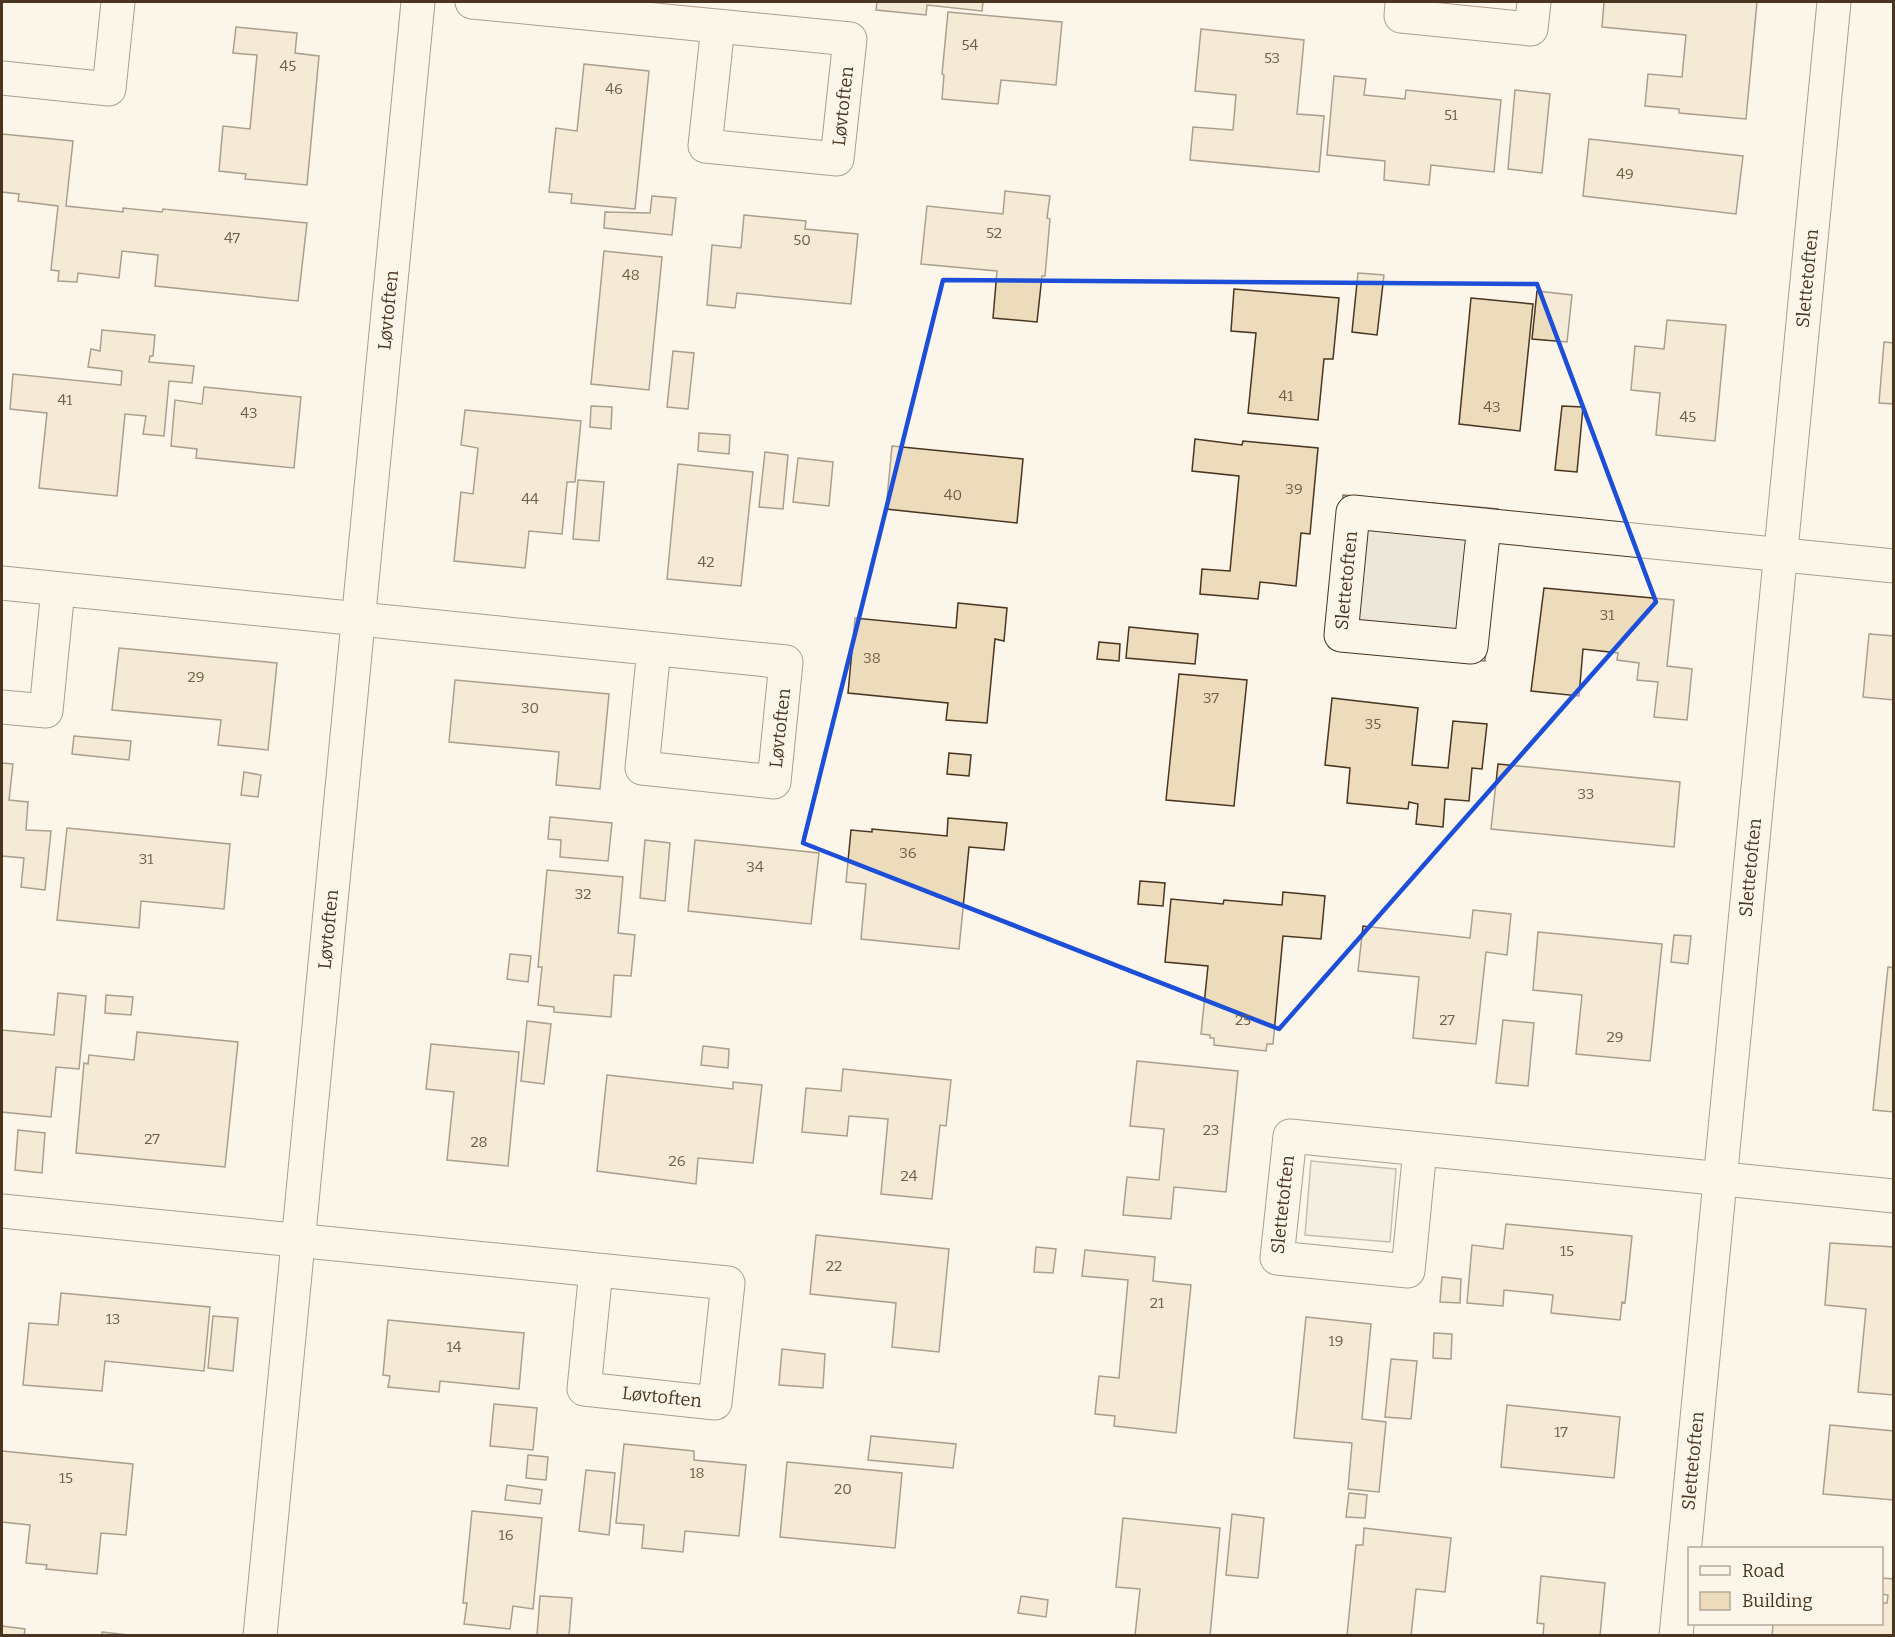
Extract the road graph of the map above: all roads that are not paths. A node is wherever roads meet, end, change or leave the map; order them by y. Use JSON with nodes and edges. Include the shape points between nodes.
{"nodes":[{"id":1,"x":118,"y":2,"type":"edge"},
{"id":2,"x":418,"y":2,"type":"edge"},
{"id":3,"x":472,"y":2,"type":"edge"},
{"id":4,"x":1402,"y":2,"type":"edge"},
{"id":5,"x":1534,"y":2,"type":"edge"},
{"id":6,"x":1834,"y":2,"type":"edge"},
{"id":7,"x":718,"y":26,"type":"junction"},
{"id":8,"x":2,"y":78,"type":"edge"},
{"id":9,"x":1484,"y":525,"type":"junction"},
{"id":10,"x":1781,"y":555,"type":"junction"},
{"id":11,"x":1893,"y":566,"type":"edge"},
{"id":12,"x":2,"y":583,"type":"edge"},
{"id":13,"x":58,"y":589,"type":"junction"},
{"id":14,"x":358,"y":619,"type":"junction"},
{"id":15,"x":654,"y":649,"type":"junction"},
{"id":16,"x":2,"y":707,"type":"edge"},
{"id":17,"x":1420,"y":1149,"type":"junction"},
{"id":18,"x":1720,"y":1179,"type":"junction"},
{"id":19,"x":1893,"y":1196,"type":"edge"},
{"id":20,"x":2,"y":1211,"type":"edge"},
{"id":21,"x":298,"y":1240,"type":"junction"},
{"id":22,"x":596,"y":1270,"type":"junction"},
{"id":23,"x":260,"y":1635,"type":"edge"},
{"id":24,"x":1676,"y":1635,"type":"edge"}],
"edges":[{"from":1,"to":8,"type":"street","via":[[109,89]]},
{"from":2,"to":14,"type":"street","name":"Løvtoften"},
{"from":3,"to":7,"type":"street","name":"Løvtoften"},
{"from":4,"to":5,"type":"street","via":[[1401,16],[1531,29]]},
{"from":6,"to":10,"type":"street","name":"Slettetoften"},
{"from":7,"to":7,"type":"street","name":"Løvtoften","via":[[850,39],[837,159],[705,146]]},
{"from":9,"to":9,"type":"street","name":"Slettetoften","via":[[1472,647],[1341,635],[1353,512]]},
{"from":9,"to":10,"type":"street","name":"Slettetoften"},
{"from":10,"to":11,"type":"street","name":"Slettetoften"},
{"from":10,"to":18,"type":"street","name":"Slettetoften"},
{"from":12,"to":13,"type":"street","name":"Løvtoften"},
{"from":13,"to":14,"type":"street","name":"Løvtoften"},
{"from":13,"to":16,"type":"street","via":[[46,711]]},
{"from":14,"to":15,"type":"street","name":"Løvtoften"},
{"from":14,"to":21,"type":"street","name":"Løvtoften"},
{"from":15,"to":15,"type":"street","name":"Løvtoften","via":[[786,662],[774,782],[642,768]]},
{"from":17,"to":17,"type":"street","name":"Slettetoften","via":[[1408,1271],[1277,1258],[1290,1136]]},
{"from":17,"to":18,"type":"street","name":"Slettetoften"},
{"from":18,"to":19,"type":"street","name":"Slettetoften"},
{"from":18,"to":24,"type":"street","name":"Slettetoften"},
{"from":20,"to":21,"type":"street","name":"Løvtoften"},
{"from":21,"to":22,"type":"street","name":"Løvtoften"},
{"from":21,"to":23,"type":"street","name":"Løvtoften"},
{"from":22,"to":22,"type":"street","name":"Løvtoften","via":[[728,1283],[716,1403],[584,1389]]}]}
